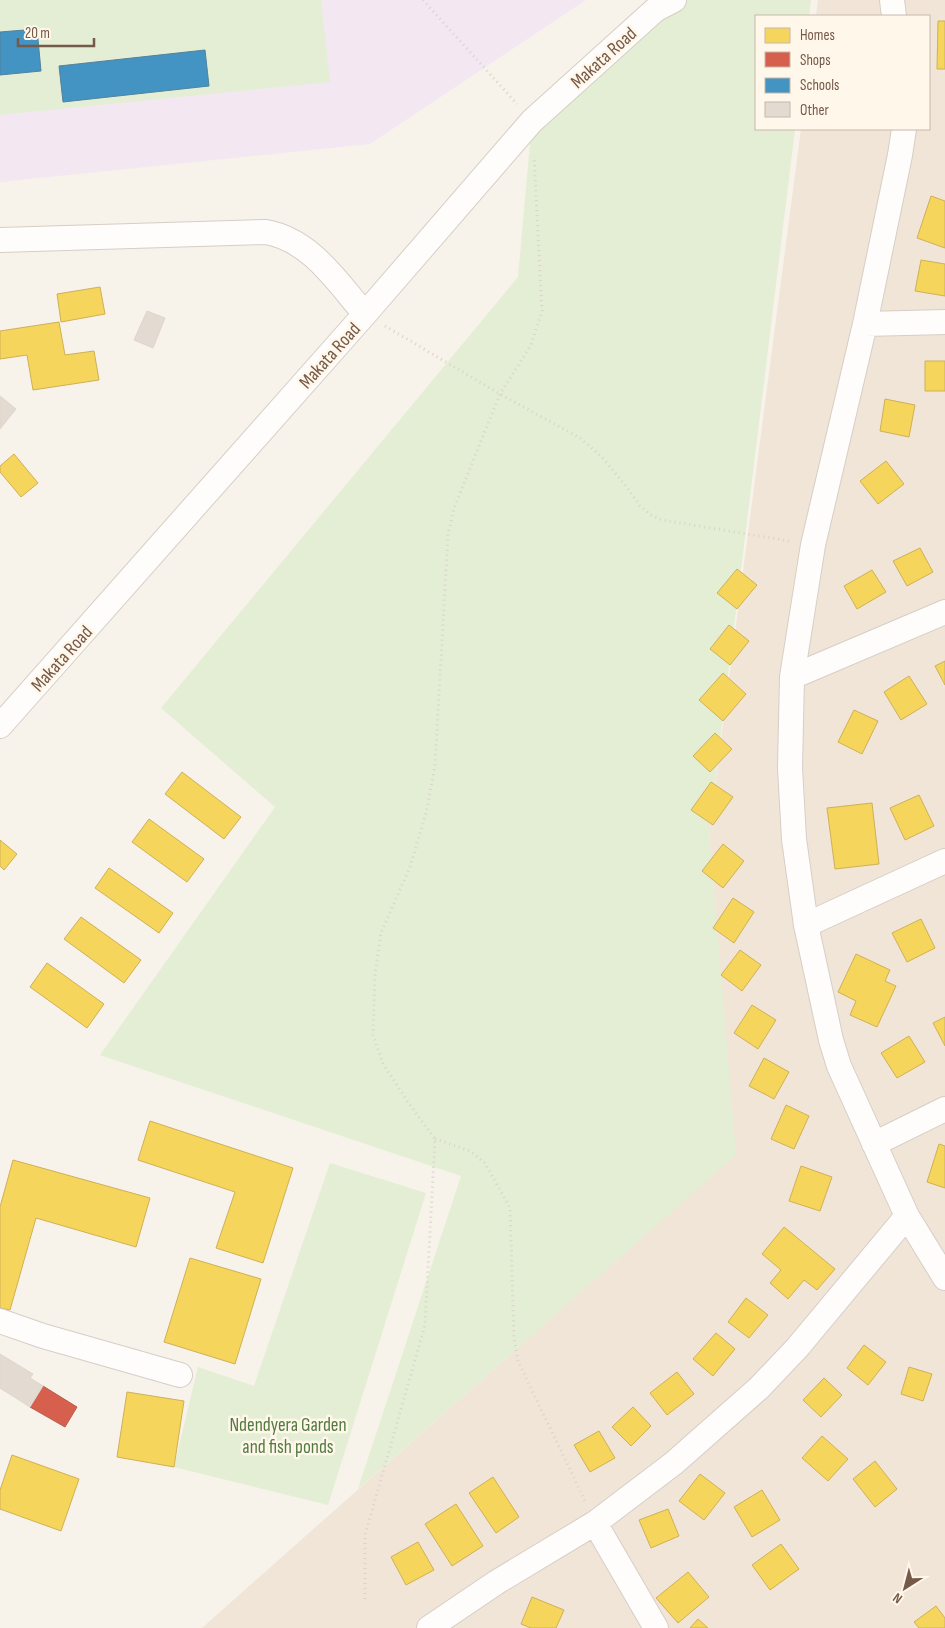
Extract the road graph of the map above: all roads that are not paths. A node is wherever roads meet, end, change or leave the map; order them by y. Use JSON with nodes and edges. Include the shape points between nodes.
{"nodes":[{"id":1,"x":892,"y":0,"type":"edge"},
{"id":2,"x":660,"y":3,"type":"edge"},
{"id":3,"x":894,"y":15,"type":"edge"},
{"id":4,"x":904,"y":130,"type":"edge"},
{"id":5,"x":0,"y":240,"type":"edge"},
{"id":6,"x":365,"y":314,"type":"junction"},
{"id":7,"x":945,"y":322,"type":"edge"},
{"id":8,"x":865,"y":324,"type":"junction"},
{"id":9,"x":945,"y":612,"type":"edge"},
{"id":10,"x":792,"y":677,"type":"junction"},
{"id":11,"x":0,"y":726,"type":"edge"},
{"id":12,"x":945,"y":861,"type":"edge"},
{"id":13,"x":806,"y":925,"type":"junction"},
{"id":14,"x":945,"y":1109,"type":"edge"},
{"id":15,"x":874,"y":1144,"type":"junction"},
{"id":16,"x":907,"y":1216,"type":"junction"},
{"id":17,"x":945,"y":1278,"type":"edge"},
{"id":18,"x":0,"y":1321,"type":"edge"},
{"id":19,"x":180,"y":1375,"type":"dead end"},
{"id":20,"x":596,"y":1523,"type":"junction"},
{"id":21,"x":429,"y":1628,"type":"edge"},
{"id":22,"x":656,"y":1628,"type":"edge"}],
"edges":[{"from":1,"to":3,"type":"street"},
{"from":2,"to":6,"type":"street","name":"Makata Road","via":[[532,121]]},
{"from":4,"to":8,"type":"street"},
{"from":5,"to":6,"type":"street","via":[[280,234],[314,256]]},
{"from":6,"to":11,"type":"street","name":"Makata Road"},
{"from":7,"to":8,"type":"street"},
{"from":8,"to":10,"type":"street","via":[[813,545]]},
{"from":9,"to":10,"type":"street"},
{"from":10,"to":13,"type":"street","via":[[790,768],[794,838]]},
{"from":12,"to":13,"type":"street"},
{"from":13,"to":15,"type":"street","via":[[839,1066]]},
{"from":14,"to":15,"type":"street"},
{"from":15,"to":16,"type":"street"},
{"from":16,"to":17,"type":"street"},
{"from":16,"to":20,"type":"street","via":[[824,1317],[758,1388],[674,1463]]},
{"from":18,"to":19,"type":"street"},
{"from":20,"to":21,"type":"street","via":[[497,1582]]},
{"from":20,"to":22,"type":"street"}]}
